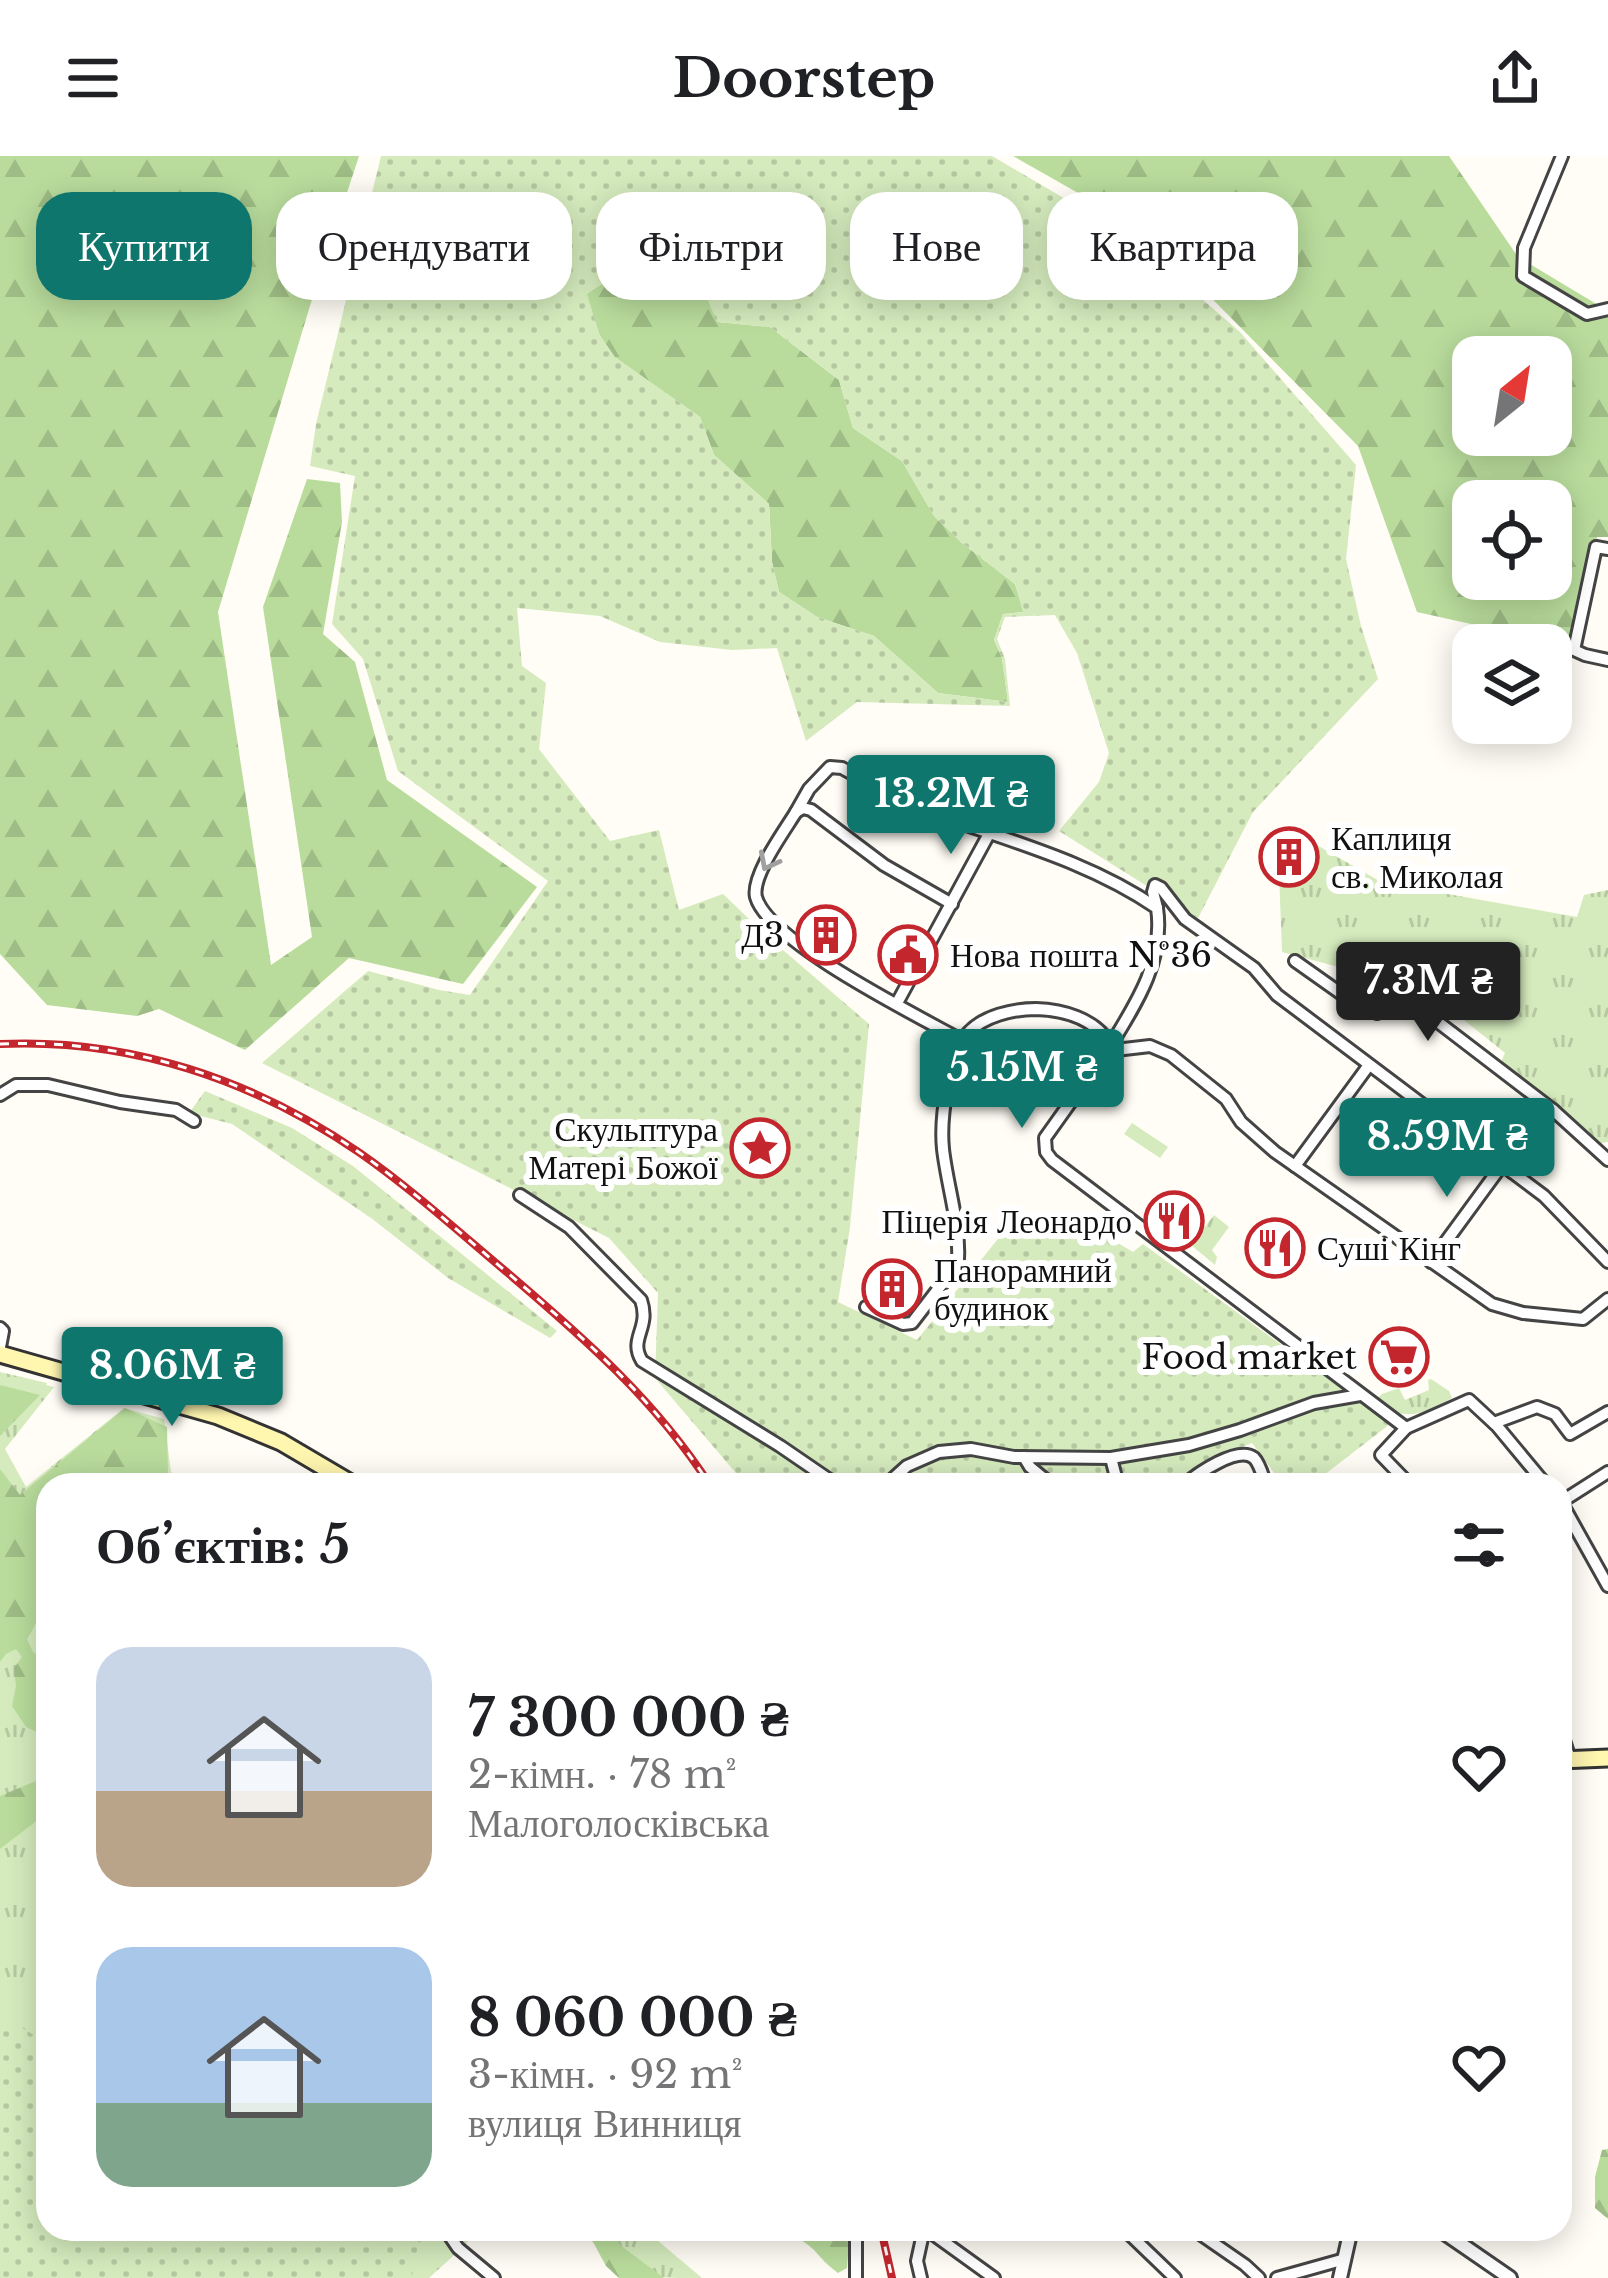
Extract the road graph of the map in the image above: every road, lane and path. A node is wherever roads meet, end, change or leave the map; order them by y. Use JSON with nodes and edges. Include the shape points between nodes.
{"nodes":[{"id":1,"x":1562,"y":156,"type":"edge"},
{"id":2,"x":1608,"y":309,"type":"edge"},
{"id":3,"x":1608,"y":549,"type":"edge"},
{"id":4,"x":1608,"y":660,"type":"edge"},
{"id":5,"x":796,"y":812,"type":"junction"},
{"id":6,"x":990,"y":832,"type":"junction"},
{"id":7,"x":952,"y":904,"type":"junction"},
{"id":8,"x":1156,"y":908,"type":"junction"},
{"id":9,"x":1295,"y":961,"type":"dead end"},
{"id":10,"x":897,"y":1004,"type":"junction"},
{"id":11,"x":963,"y":1041,"type":"junction"},
{"id":12,"x":1107,"y":1051,"type":"junction"},
{"id":13,"x":1369,"y":1065,"type":"junction"},
{"id":14,"x":0,"y":1095,"type":"edge"},
{"id":15,"x":1553,"y":1110,"type":"junction"},
{"id":16,"x":194,"y":1121,"type":"dead end"},
{"id":17,"x":1608,"y":1160,"type":"edge"},
{"id":18,"x":1295,"y":1166,"type":"junction"},
{"id":19,"x":1507,"y":1168,"type":"junction"},
{"id":20,"x":520,"y":1195,"type":"dead end"},
{"id":21,"x":1431,"y":1262,"type":"junction"},
{"id":22,"x":1608,"y":1262,"type":"edge"},
{"id":23,"x":1608,"y":1299,"type":"edge"},
{"id":24,"x":866,"y":1307,"type":"dead end"},
{"id":25,"x":0,"y":1328,"type":"edge"},
{"id":26,"x":0,"y":1350,"type":"edge"},
{"id":27,"x":1363,"y":1395,"type":"junction"},
{"id":28,"x":1608,"y":1412,"type":"edge"},
{"id":29,"x":1494,"y":1423,"type":"junction"},
{"id":30,"x":1406,"y":1428,"type":"junction"},
{"id":31,"x":1240,"y":1430,"type":"junction"},
{"id":32,"x":1252,"y":1456,"type":"junction"},
{"id":33,"x":1024,"y":1457,"type":"junction"},
{"id":34,"x":1111,"y":1458,"type":"junction"},
{"id":35,"x":1608,"y":1472,"type":"edge"},
{"id":36,"x":334,"y":1473,"type":"edge"},
{"id":37,"x":820,"y":1473,"type":"edge"},
{"id":38,"x":899,"y":1473,"type":"edge"},
{"id":39,"x":1038,"y":1473,"type":"edge"},
{"id":40,"x":1115,"y":1473,"type":"edge"},
{"id":41,"x":1200,"y":1473,"type":"edge"},
{"id":42,"x":1261,"y":1473,"type":"edge"},
{"id":43,"x":1398,"y":1473,"type":"edge"},
{"id":44,"x":1536,"y":1473,"type":"edge"},
{"id":45,"x":1572,"y":1494,"type":"edge"},
{"id":46,"x":1572,"y":1521,"type":"edge"},
{"id":47,"x":1608,"y":1586,"type":"edge"},
{"id":48,"x":1608,"y":1758,"type":"edge"},
{"id":49,"x":1572,"y":1759,"type":"edge"},
{"id":50,"x":453,"y":2241,"type":"edge"},
{"id":51,"x":856,"y":2241,"type":"edge"},
{"id":52,"x":922,"y":2241,"type":"edge"},
{"id":53,"x":942,"y":2241,"type":"edge"},
{"id":54,"x":1136,"y":2241,"type":"edge"},
{"id":55,"x":1210,"y":2241,"type":"edge"},
{"id":56,"x":1349,"y":2241,"type":"edge"},
{"id":57,"x":1456,"y":2241,"type":"edge"},
{"id":58,"x":1345,"y":2259,"type":"junction"},
{"id":59,"x":494,"y":2278,"type":"edge"},
{"id":60,"x":856,"y":2278,"type":"edge"},
{"id":61,"x":921,"y":2278,"type":"edge"},
{"id":62,"x":994,"y":2278,"type":"edge"},
{"id":63,"x":1174,"y":2278,"type":"edge"},
{"id":64,"x":1259,"y":2278,"type":"edge"},
{"id":65,"x":1277,"y":2278,"type":"edge"},
{"id":66,"x":1340,"y":2278,"type":"edge"},
{"id":67,"x":1510,"y":2278,"type":"edge"}],
"edges":[{"from":1,"to":2,"type":"street","via":[[1524,248],[1523,276],[1588,314]]},
{"from":3,"to":4,"type":"street","via":[[1596,547],[1574,650]]},
{"from":5,"to":6,"type":"street","via":[[818,778],[842,768],[914,806]]},
{"from":5,"to":7,"type":"street","via":[[811,810]]},
{"from":5,"to":10,"type":"street","one_way":true,"via":[[766,861],[756,899],[817,959]]},
{"from":6,"to":7,"type":"street"},
{"from":6,"to":8,"type":"street","via":[[1102,876]]},
{"from":7,"to":10,"type":"street"},
{"from":8,"to":12,"type":"street","via":[[1160,932],[1147,981]]},
{"from":8,"to":13,"type":"street","via":[[1155,885],[1185,919]]},
{"from":9,"to":15,"type":"street","via":[[1360,1007],[1377,1013],[1399,998]]},
{"from":10,"to":11,"type":"street"},
{"from":11,"to":12,"type":"street","via":[[1012,1010],[1058,1010],[1098,1028]]},
{"from":11,"to":24,"type":"street","via":[[942,1106],[958,1259],[912,1323]]},
{"from":12,"to":18,"type":"street","via":[[1166,1051]]},
{"from":12,"to":27,"type":"street","via":[[1045,1138],[1046,1152]]},
{"from":13,"to":18,"type":"street"},
{"from":13,"to":19,"type":"street"},
{"from":14,"to":16,"type":"street","via":[[16,1085],[48,1085],[176,1109]]},
{"from":15,"to":17,"type":"street"},
{"from":15,"to":19,"type":"street"},
{"from":18,"to":21,"type":"street"},
{"from":19,"to":21,"type":"street"},
{"from":19,"to":22,"type":"street"},
{"from":20,"to":37,"type":"street","via":[[569,1227],[641,1300],[646,1315],[636,1345],[643,1361]]},
{"from":21,"to":23,"type":"street","via":[[1492,1304],[1523,1313],[1582,1319]]},
{"from":25,"to":26,"type":"street"},
{"from":26,"to":36,"type":"main road","via":[[218,1415]]},
{"from":27,"to":30,"type":"street"},
{"from":27,"to":31,"type":"street"},
{"from":28,"to":29,"type":"street","via":[[1570,1434],[1537,1407]]},
{"from":29,"to":30,"type":"street","via":[[1469,1400]]},
{"from":29,"to":44,"type":"street"},
{"from":30,"to":43,"type":"street","via":[[1381,1456]]},
{"from":31,"to":32,"type":"street"},
{"from":31,"to":34,"type":"street"},
{"from":32,"to":41,"type":"street"},
{"from":32,"to":42,"type":"street"},
{"from":33,"to":34,"type":"street"},
{"from":33,"to":38,"type":"street","via":[[939,1452]]},
{"from":33,"to":39,"type":"street"},
{"from":34,"to":40,"type":"street"},
{"from":35,"to":45,"type":"street"},
{"from":46,"to":47,"type":"street"},
{"from":48,"to":49,"type":"main road"},
{"from":50,"to":59,"type":"street"},
{"from":51,"to":60,"type":"street"},
{"from":52,"to":61,"type":"street"},
{"from":53,"to":62,"type":"street"},
{"from":54,"to":63,"type":"street"},
{"from":55,"to":64,"type":"street"},
{"from":56,"to":58,"type":"street"},
{"from":57,"to":67,"type":"street"},
{"from":58,"to":65,"type":"street"},
{"from":58,"to":66,"type":"street"}]}
